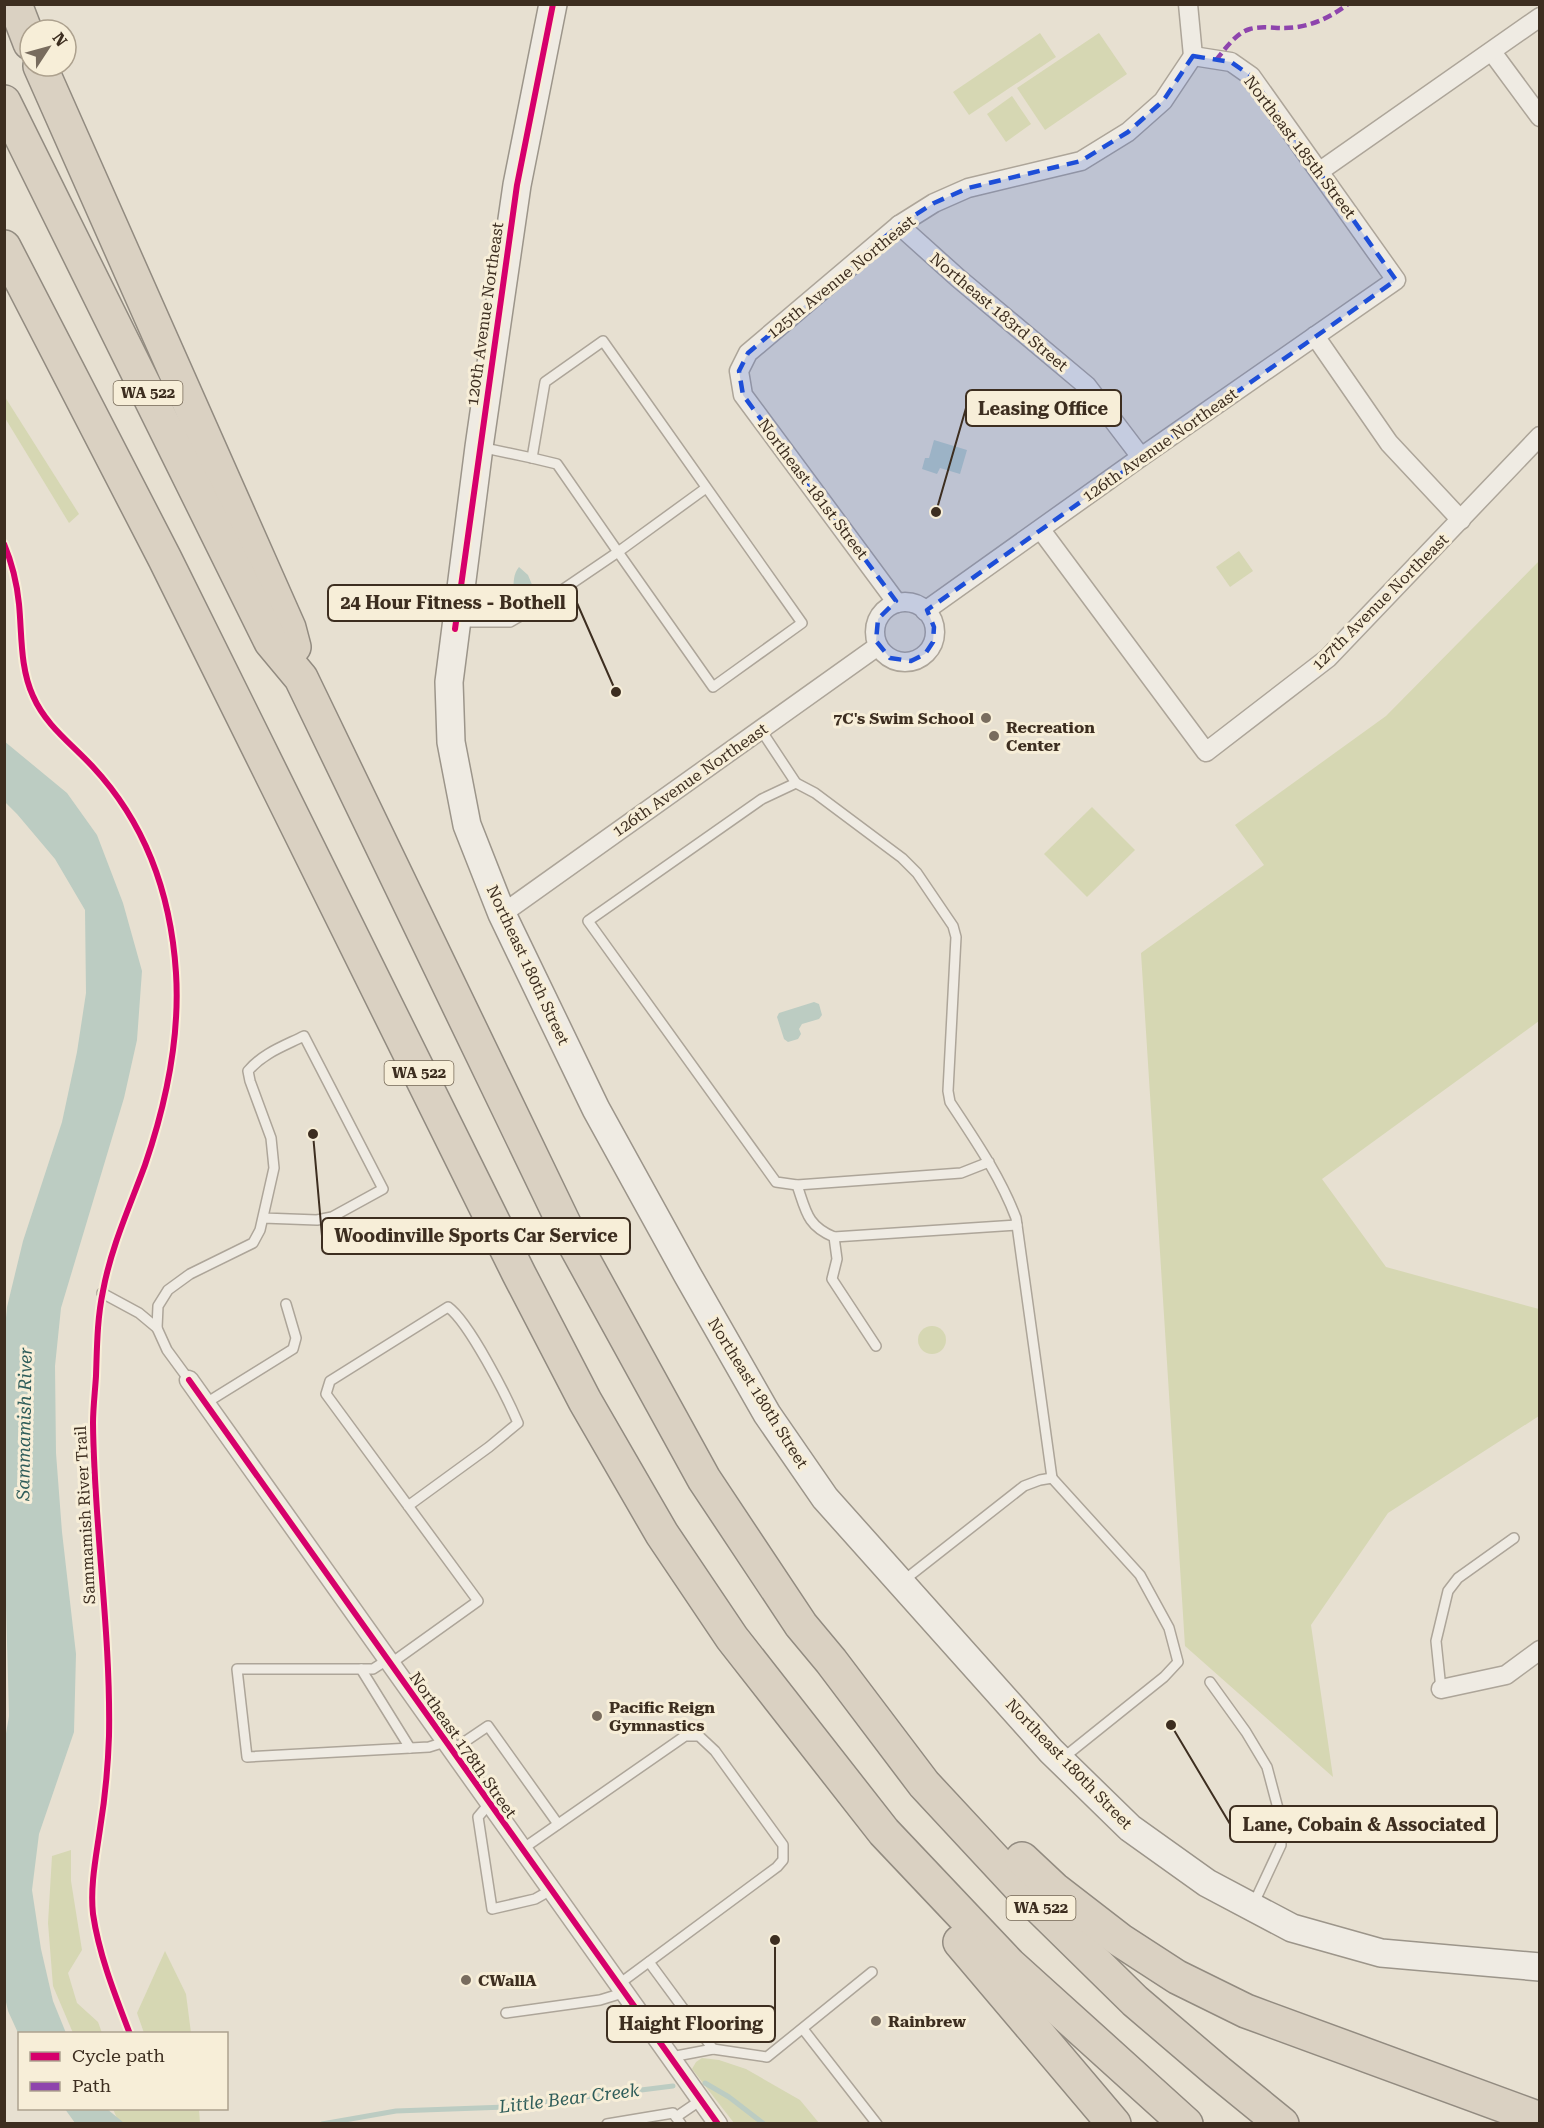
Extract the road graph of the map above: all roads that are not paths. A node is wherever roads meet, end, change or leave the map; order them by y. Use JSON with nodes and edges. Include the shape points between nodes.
{"nodes":[{"id":1,"x":553,"y":4,"type":"edge"},
{"id":2,"x":1188,"y":4,"type":"edge"},
{"id":3,"x":1539,"y":17,"type":"edge"},
{"id":4,"x":1492,"y":52,"type":"junction"},
{"id":5,"x":1193,"y":56,"type":"junction"},
{"id":6,"x":45,"y":78,"type":"edge"},
{"id":7,"x":4,"y":102,"type":"edge"},
{"id":8,"x":1539,"y":117,"type":"edge"},
{"id":9,"x":1320,"y":171,"type":"junction"},
{"id":10,"x":899,"y":225,"type":"junction"},
{"id":11,"x":4,"y":247,"type":"edge"},
{"id":12,"x":1396,"y":280,"type":"joint"},
{"id":13,"x":1315,"y":336,"type":"junction"},
{"id":14,"x":739,"y":371,"type":"joint"},
{"id":15,"x":1539,"y":436,"type":"edge"},
{"id":16,"x":479,"y":447,"type":"junction"},
{"id":17,"x":532,"y":458,"type":"junction"},
{"id":18,"x":1141,"y":458,"type":"junction"},
{"id":19,"x":706,"y":488,"type":"junction"},
{"id":20,"x":1461,"y":520,"type":"junction"},
{"id":21,"x":1041,"y":530,"type":"junction"},
{"id":22,"x":618,"y":552,"type":"junction"},
{"id":23,"x":897,"y":603,"type":"junction"},
{"id":24,"x":925,"y":611,"type":"junction"},
{"id":25,"x":455,"y":626,"type":"junction"},
{"id":26,"x":878,"y":646,"type":"junction"},
{"id":27,"x":301,"y":678,"type":"junction"},
{"id":28,"x":760,"y":730,"type":"junction"},
{"id":29,"x":796,"y":783,"type":"junction"},
{"id":30,"x":502,"y":914,"type":"junction"},
{"id":31,"x":989,"y":1162,"type":"junction"},
{"id":32,"x":796,"y":1185,"type":"junction"},
{"id":33,"x":263,"y":1218,"type":"junction"},
{"id":34,"x":1017,"y":1225,"type":"junction"},
{"id":35,"x":834,"y":1237,"type":"junction"},
{"id":36,"x":102,"y":1293,"type":"dead end"},
{"id":37,"x":286,"y":1304,"type":"dead end"},
{"id":38,"x":157,"y":1328,"type":"junction"},
{"id":39,"x":876,"y":1346,"type":"dead end"},
{"id":40,"x":189,"y":1380,"type":"joint"},
{"id":41,"x":206,"y":1403,"type":"junction"},
{"id":42,"x":1052,"y":1478,"type":"junction"},
{"id":43,"x":408,"y":1506,"type":"junction"},
{"id":44,"x":1514,"y":1538,"type":"dead end"},
{"id":45,"x":901,"y":1583,"type":"junction"},
{"id":46,"x":1539,"y":1650,"type":"edge"},
{"id":47,"x":831,"y":1661,"type":"junction"},
{"id":48,"x":388,"y":1662,"type":"junction"},
{"id":49,"x":361,"y":1669,"type":"junction"},
{"id":50,"x":1210,"y":1682,"type":"dead end"},
{"id":51,"x":1441,"y":1689,"type":"joint"},
{"id":52,"x":448,"y":1746,"type":"junction"},
{"id":53,"x":410,"y":1748,"type":"junction"},
{"id":54,"x":1061,"y":1760,"type":"junction"},
{"id":55,"x":489,"y":1804,"type":"junction"},
{"id":56,"x":558,"y":1824,"type":"junction"},
{"id":57,"x":884,"y":1832,"type":"junction"},
{"id":58,"x":521,"y":1850,"type":"junction"},
{"id":59,"x":551,"y":1890,"type":"junction"},
{"id":60,"x":1252,"y":1907,"type":"junction"},
{"id":61,"x":649,"y":1962,"type":"junction"},
{"id":62,"x":1539,"y":1967,"type":"edge"},
{"id":63,"x":873,"y":1972,"type":"dead end"},
{"id":64,"x":623,"y":1988,"type":"junction"},
{"id":65,"x":506,"y":2013,"type":"dead end"},
{"id":66,"x":803,"y":2029,"type":"junction"},
{"id":67,"x":713,"y":2049,"type":"junction"},
{"id":68,"x":671,"y":2057,"type":"junction"},
{"id":69,"x":701,"y":2100,"type":"junction"},
{"id":70,"x":1539,"y":2119,"type":"edge"},
{"id":71,"x":678,"y":2120,"type":"edge"},
{"id":72,"x":607,"y":2124,"type":"edge"},
{"id":73,"x":718,"y":2124,"type":"edge"},
{"id":74,"x":877,"y":2124,"type":"edge"},
{"id":75,"x":1114,"y":2124,"type":"edge"},
{"id":76,"x":1186,"y":2124,"type":"edge"},
{"id":77,"x":1282,"y":2124,"type":"edge"}],
"edges":[{"from":1,"to":16,"type":"main road","name":"120th Avenue Northeast","via":[[517,185]]},
{"from":2,"to":5,"type":"street"},
{"from":3,"to":4,"type":"street"},
{"from":4,"to":8,"type":"street"},
{"from":4,"to":9,"type":"street"},
{"from":5,"to":9,"type":"street","name":"Northeast 185th Street","via":[[1231,62],[1251,76]]},
{"from":5,"to":10,"type":"street","name":"125th Avenue Northeast","via":[[1163,101],[1128,132],[1081,162],[968,188]]},
{"from":6,"to":27,"type":"highway","via":[[289,628]]},
{"from":7,"to":27,"type":"highway","number":"WA 522","via":[[271,642]]},
{"from":9,"to":12,"type":"street","name":"Northeast 185th Street"},
{"from":10,"to":14,"type":"street","name":"125th Avenue Northeast","via":[[748,353]]},
{"from":10,"to":18,"type":"street","name":"Northeast 183rd Street","via":[[1087,386]]},
{"from":11,"to":57,"type":"highway","number":"WA 522","via":[[165,559],[585,1401],[662,1534],[732,1638]]},
{"from":12,"to":13,"type":"street","name":"126th Avenue Northeast"},
{"from":13,"to":18,"type":"street","name":"126th Avenue Northeast"},
{"from":13,"to":20,"type":"street","via":[[1389,443]]},
{"from":14,"to":23,"type":"street","name":"Northeast 181st Street","via":[[743,395]]},
{"from":15,"to":20,"type":"street","name":"127th Avenue Northeast"},
{"from":16,"to":17,"type":"lane"},
{"from":16,"to":25,"type":"main road","name":"120th Avenue Northeast"},
{"from":17,"to":19,"type":"lane","via":[[545,382],[603,340]]},
{"from":17,"to":22,"type":"lane","via":[[557,465]]},
{"from":18,"to":21,"type":"street","name":"126th Avenue Northeast"},
{"from":19,"to":22,"type":"lane"},
{"from":19,"to":22,"type":"lane","via":[[801,623],[732,674],[713,687]]},
{"from":20,"to":21,"type":"street","name":"127th Avenue Northeast","via":[[1328,658],[1206,752]]},
{"from":21,"to":24,"type":"street","name":"126th Avenue Northeast"},
{"from":22,"to":25,"type":"lane","via":[[510,622]]},
{"from":23,"to":24,"type":"street","via":[[913,603]]},
{"from":23,"to":26,"type":"street","via":[[878,619]]},
{"from":24,"to":26,"type":"street","via":[[934,635],[922,657],[897,661]]},
{"from":25,"to":30,"type":"main road","name":"Northeast 180th Street","via":[[449,682],[451,741],[467,825]]},
{"from":26,"to":28,"type":"street","name":"126th Avenue Northeast"},
{"from":27,"to":47,"type":"highway","number":"WA 522","via":[[568,1232],[704,1479],[801,1625]]},
{"from":28,"to":29,"type":"lane"},
{"from":28,"to":30,"type":"street","name":"126th Avenue Northeast"},
{"from":29,"to":31,"type":"lane","via":[[902,858],[953,926],[956,937],[948,1091],[950,1102]]},
{"from":29,"to":32,"type":"lane","via":[[762,799],[588,921],[776,1182]]},
{"from":30,"to":45,"type":"main road","name":"Northeast 180th Street","via":[[596,1108],[767,1414],[825,1498]]},
{"from":31,"to":32,"type":"lane","via":[[961,1173]]},
{"from":31,"to":34,"type":"lane","via":[[1005,1189]]},
{"from":32,"to":35,"type":"lane","via":[[808,1217],[820,1231]]},
{"from":33,"to":33,"type":"lane","via":[[274,1168],[271,1138],[248,1071],[269,1053],[304,1036],[383,1189],[332,1217]]},
{"from":33,"to":38,"type":"lane","via":[[253,1244],[190,1274],[168,1290],[158,1306]]},
{"from":34,"to":35,"type":"lane"},
{"from":34,"to":42,"type":"lane"},
{"from":35,"to":39,"type":"lane","via":[[837,1259],[832,1279]]},
{"from":36,"to":38,"type":"lane"},
{"from":37,"to":41,"type":"lane","via":[[296,1338],[293,1349]]},
{"from":38,"to":40,"type":"lane","via":[[167,1350]]},
{"from":40,"to":41,"type":"street","name":"Northeast 178th Street"},
{"from":41,"to":48,"type":"street","name":"Northeast 178th Street"},
{"from":42,"to":45,"type":"lane","via":[[1024,1486]]},
{"from":42,"to":54,"type":"lane","via":[[1140,1575],[1169,1628],[1178,1662]]},
{"from":43,"to":43,"type":"lane","via":[[326,1394],[330,1381],[448,1307],[469,1333],[510,1402],[518,1423]]},
{"from":43,"to":48,"type":"lane","via":[[477,1601]]},
{"from":44,"to":51,"type":"lane","via":[[1458,1578],[1448,1591],[1436,1641]]},
{"from":45,"to":54,"type":"main road","name":"Northeast 180th Street"},
{"from":46,"to":51,"type":"street","via":[[1506,1675]]},
{"from":47,"to":70,"type":"highway","via":[[955,1796],[1054,1889],[1120,1940],[1177,1977],[1246,2012]]},
{"from":47,"to":77,"type":"highway","number":"WA 522","via":[[924,1784],[1030,1898],[1135,2001]]},
{"from":48,"to":49,"type":"lane","via":[[373,1669]]},
{"from":48,"to":52,"type":"street","name":"Northeast 178th Street"},
{"from":49,"to":53,"type":"lane"},
{"from":49,"to":53,"type":"lane","via":[[237,1669],[247,1757]]},
{"from":50,"to":60,"type":"lane","via":[[1267,1767],[1281,1816],[1281,1845]]},
{"from":52,"to":53,"type":"lane"},
{"from":52,"to":55,"type":"street","name":"Northeast 178th Street"},
{"from":52,"to":56,"type":"lane","via":[[488,1726]]},
{"from":54,"to":60,"type":"main road","name":"Northeast 180th Street","via":[[1130,1828],[1208,1883]]},
{"from":55,"to":58,"type":"street","name":"Northeast 178th Street"},
{"from":55,"to":59,"type":"lane","via":[[478,1817],[492,1910],[535,1899]]},
{"from":56,"to":58,"type":"lane"},
{"from":56,"to":61,"type":"lane","via":[[685,1736],[693,1735],[711,1746],[783,1845],[783,1860],[777,1866]]},
{"from":57,"to":75,"type":"highway","via":[[925,1901]]},
{"from":57,"to":76,"type":"highway","number":"WA 522","via":[[1009,1964]]},
{"from":58,"to":59,"type":"street","name":"Northeast 178th Street"},
{"from":59,"to":64,"type":"street","name":"Northeast 178th Street"},
{"from":60,"to":62,"type":"main road","name":"Northeast 180th Street","via":[[1292,1928],[1381,1953]]},
{"from":61,"to":64,"type":"lane"},
{"from":61,"to":67,"type":"lane"},
{"from":63,"to":66,"type":"lane"},
{"from":64,"to":65,"type":"lane","via":[[600,2000]]},
{"from":64,"to":68,"type":"street","name":"Northeast 178th Street"},
{"from":66,"to":67,"type":"lane","via":[[767,2057]]},
{"from":66,"to":74,"type":"lane"},
{"from":67,"to":68,"type":"lane"},
{"from":68,"to":69,"type":"street","name":"Northeast 178th Street"},
{"from":69,"to":71,"type":"lane"},
{"from":69,"to":73,"type":"street","name":"Northeast 178th Street"},
{"from":71,"to":72,"type":"lane","via":[[673,2113]]}]}
